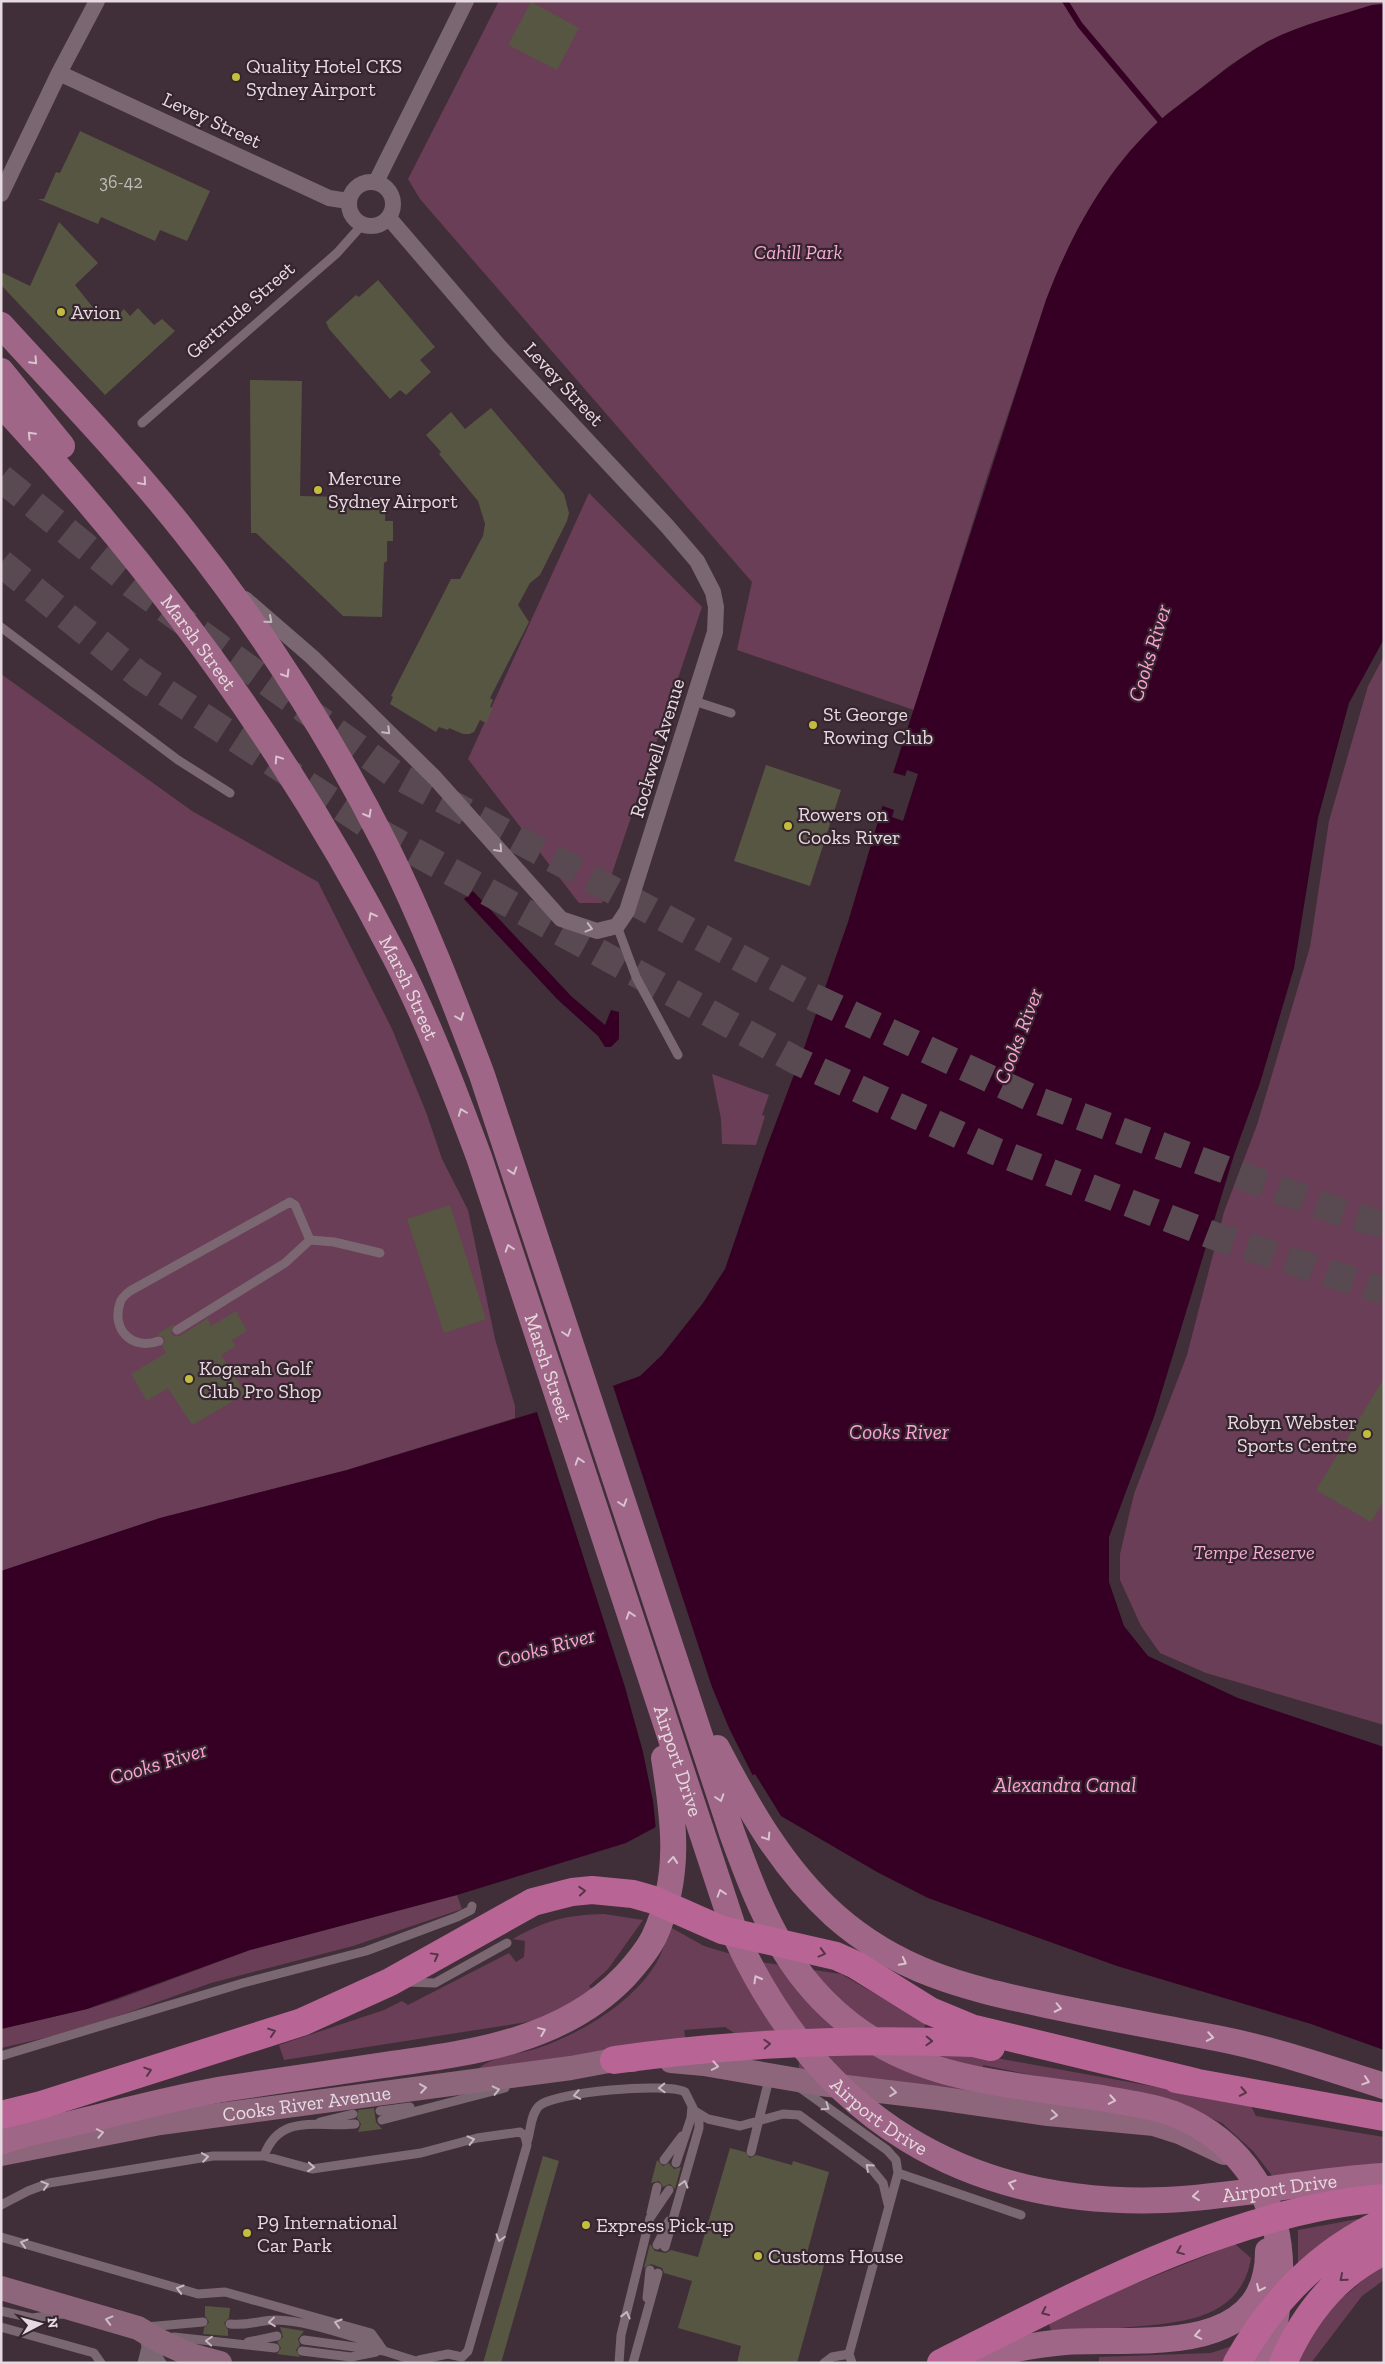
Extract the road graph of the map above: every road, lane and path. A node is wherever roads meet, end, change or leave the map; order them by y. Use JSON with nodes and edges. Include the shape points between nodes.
{"nodes":[{"id":1,"x":97,"y":1,"type":"edge"},
{"id":2,"x":466,"y":1,"type":"edge"},
{"id":3,"x":59,"y":73,"type":"junction"},
{"id":4,"x":376,"y":182,"type":"junction"},
{"id":5,"x":1,"y":194,"type":"edge"},
{"id":6,"x":348,"y":200,"type":"junction"},
{"id":7,"x":389,"y":218,"type":"junction"},
{"id":8,"x":362,"y":225,"type":"junction"},
{"id":9,"x":1,"y":325,"type":"edge"},
{"id":10,"x":1,"y":371,"type":"edge"},
{"id":11,"x":1,"y":404,"type":"edge"},
{"id":12,"x":142,"y":423,"type":"dead end"},
{"id":13,"x":130,"y":552,"type":"junction"},
{"id":14,"x":218,"y":576,"type":"junction"},
{"id":15,"x":708,"y":579,"type":"joint"},
{"id":16,"x":1,"y":627,"type":"edge"},
{"id":17,"x":694,"y":701,"type":"junction"},
{"id":18,"x":731,"y":713,"type":"dead end"},
{"id":19,"x":230,"y":793,"type":"dead end"},
{"id":20,"x":618,"y":926,"type":"junction"},
{"id":21,"x":678,"y":1055,"type":"dead end"},
{"id":22,"x":310,"y":1240,"type":"junction"},
{"id":23,"x":380,"y":1252,"type":"dead end"},
{"id":24,"x":177,"y":1330,"type":"dead end"},
{"id":25,"x":159,"y":1342,"type":"dead end"},
{"id":26,"x":672,"y":1652,"type":"junction"},
{"id":27,"x":645,"y":1662,"type":"junction"},
{"id":28,"x":472,"y":1906,"type":"dead end"},
{"id":29,"x":507,"y":1944,"type":"dead end"},
{"id":30,"x":390,"y":1982,"type":"junction"},
{"id":31,"x":1,"y":2056,"type":"edge"},
{"id":32,"x":614,"y":2060,"type":"junction"},
{"id":33,"x":365,"y":2068,"type":"junction"},
{"id":34,"x":571,"y":2068,"type":"junction"},
{"id":35,"x":778,"y":2077,"type":"junction"},
{"id":36,"x":1195,"y":2082,"type":"junction"},
{"id":37,"x":1384,"y":2086,"type":"edge"},
{"id":38,"x":693,"y":2107,"type":"junction"},
{"id":39,"x":1,"y":2115,"type":"edge"},
{"id":40,"x":381,"y":2115,"type":"dead end"},
{"id":41,"x":1384,"y":2117,"type":"edge"},
{"id":42,"x":354,"y":2119,"type":"dead end"},
{"id":43,"x":759,"y":2121,"type":"junction"},
{"id":44,"x":1,"y":2126,"type":"edge"},
{"id":45,"x":686,"y":2130,"type":"junction"},
{"id":46,"x":1,"y":2142,"type":"edge"},
{"id":47,"x":527,"y":2145,"type":"junction"},
{"id":48,"x":751,"y":2152,"type":"dead end"},
{"id":49,"x":1,"y":2154,"type":"edge"},
{"id":50,"x":264,"y":2156,"type":"junction"},
{"id":51,"x":664,"y":2160,"type":"dead end"},
{"id":52,"x":676,"y":2163,"type":"dead end"},
{"id":53,"x":1246,"y":2167,"type":"junction"},
{"id":54,"x":898,"y":2173,"type":"junction"},
{"id":55,"x":1384,"y":2176,"type":"edge"},
{"id":56,"x":657,"y":2187,"type":"dead end"},
{"id":57,"x":668,"y":2190,"type":"dead end"},
{"id":58,"x":1384,"y":2198,"type":"edge"},
{"id":59,"x":1,"y":2205,"type":"edge"},
{"id":60,"x":888,"y":2209,"type":"junction"},
{"id":61,"x":1021,"y":2215,"type":"dead end"},
{"id":62,"x":650,"y":2218,"type":"junction"},
{"id":63,"x":1384,"y":2222,"type":"edge"},
{"id":64,"x":1,"y":2237,"type":"edge"},
{"id":65,"x":661,"y":2246,"type":"dead end"},
{"id":66,"x":1384,"y":2251,"type":"edge"},
{"id":67,"x":654,"y":2271,"type":"dead end"},
{"id":68,"x":1293,"y":2279,"type":"junction"},
{"id":69,"x":1,"y":2288,"type":"edge"},
{"id":70,"x":1,"y":2311,"type":"edge"},
{"id":71,"x":80,"y":2312,"type":"junction"},
{"id":72,"x":204,"y":2322,"type":"dead end"},
{"id":73,"x":230,"y":2324,"type":"dead end"},
{"id":74,"x":1,"y":2327,"type":"edge"},
{"id":75,"x":277,"y":2336,"type":"dead end"},
{"id":76,"x":304,"y":2340,"type":"dead end"},
{"id":77,"x":237,"y":2343,"type":"junction"},
{"id":78,"x":150,"y":2345,"type":"edge"},
{"id":79,"x":275,"y":2348,"type":"dead end"},
{"id":80,"x":382,"y":2348,"type":"junction"},
{"id":81,"x":302,"y":2351,"type":"dead end"},
{"id":82,"x":851,"y":2358,"type":"edge"},
{"id":83,"x":420,"y":2362,"type":"edge"},
{"id":84,"x":101,"y":2363,"type":"edge"},
{"id":85,"x":142,"y":2363,"type":"edge"},
{"id":86,"x":187,"y":2363,"type":"edge"},
{"id":87,"x":220,"y":2363,"type":"edge"},
{"id":88,"x":619,"y":2363,"type":"edge"},
{"id":89,"x":633,"y":2363,"type":"edge"},
{"id":90,"x":824,"y":2363,"type":"edge"},
{"id":91,"x":941,"y":2363,"type":"edge"},
{"id":92,"x":957,"y":2363,"type":"edge"},
{"id":93,"x":1237,"y":2363,"type":"edge"},
{"id":94,"x":1255,"y":2363,"type":"edge"},
{"id":95,"x":1266,"y":2363,"type":"edge"},
{"id":96,"x":1283,"y":2363,"type":"edge"}],
"edges":[{"from":1,"to":3,"type":"street"},
{"from":2,"to":4,"type":"street"},
{"from":3,"to":5,"type":"street"},
{"from":3,"to":6,"type":"street","name":"Levey Street","via":[[329,198]]},
{"from":4,"to":6,"type":"street","via":[[358,186]]},
{"from":4,"to":7,"type":"street","via":[[392,197]]},
{"from":6,"to":8,"type":"street","via":[[352,218]]},
{"from":7,"to":8,"type":"street","via":[[374,227]]},
{"from":7,"to":15,"type":"street","name":"Levey Street","via":[[498,345],[667,526]]},
{"from":8,"to":12,"type":"lane","name":"Gertrude Street","via":[[331,259]]},
{"from":9,"to":14,"type":"main road","name":"Marsh Street","one_way":true,"via":[[118,453]]},
{"from":10,"to":13,"type":"main road","via":[[92,486]]},
{"from":13,"to":11,"type":"main road","name":"Marsh Street","one_way":true,"via":[[47,452]]},
{"from":27,"to":13,"type":"main road","name":"Marsh Street","one_way":true,"via":[[464,1118],[396,958],[305,799],[232,689]]},
{"from":14,"to":20,"type":"street","name":"Marsh Street","one_way":true,"via":[[312,657],[422,765],[562,919],[597,931]]},
{"from":14,"to":26,"type":"main road","name":"Marsh Street","one_way":true,"via":[[294,687],[386,846],[416,911],[463,1026]]},
{"from":15,"to":17,"type":"street","name":"Rockwell Avenue","via":[[716,620]]},
{"from":16,"to":19,"type":"lane","via":[[170,754]]},
{"from":17,"to":18,"type":"lane"},
{"from":17,"to":20,"type":"street","name":"Rockwell Avenue","via":[[627,911]]},
{"from":20,"to":21,"type":"lane","via":[[636,977]]},
{"from":22,"to":23,"type":"lane"},
{"from":22,"to":24,"type":"lane","via":[[285,1263]]},
{"from":22,"to":25,"type":"lane","via":[[295,1205],[290,1202],[130,1291],[120,1301],[118,1312],[127,1337],[140,1345]]},
{"from":26,"to":37,"type":"main road","name":"Airport Drive","one_way":true,"via":[[708,1731],[783,1860],[818,1900],[862,1936],[906,1964],[959,1985],[1246,2045]]},
{"from":26,"to":53,"type":"main road","one_way":true,"via":[[765,1919],[790,1962],[828,2006],[876,2042],[918,2062],[978,2079],[1160,2109],[1208,2132]]},
{"from":33,"to":27,"type":"main road","one_way":true,"via":[[496,2046],[563,2022],[612,1989],[646,1950],[658,1924],[672,1877],[674,1822]]},
{"from":55,"to":27,"type":"main road","name":"Airport Drive","one_way":true,"via":[[1168,2200],[1095,2199],[1059,2195],[990,2178],[924,2148],[894,2130],[813,2060],[785,2024],[752,1971],[723,1898]]},
{"from":28,"to":31,"type":"lane","via":[[471,1910],[457,1917],[366,1951],[243,1983]]},
{"from":29,"to":30,"type":"lane","via":[[435,1983]]},
{"from":30,"to":36,"type":"highway","one_way":true,"via":[[533,1902],[572,1892],[613,1891],[654,1900],[722,1930],[836,1956],[930,2011],[971,2028]]},
{"from":39,"to":30,"type":"highway","one_way":true,"via":[[302,2022]]},
{"from":32,"to":34,"type":"street","name":"Cooks River Avenue"},
{"from":32,"to":35,"type":"street","name":"Cooks River Avenue","one_way":true,"via":[[704,2064]]},
{"from":32,"to":36,"type":"highway","one_way":true,"via":[[767,2044],[898,2040],[974,2043]]},
{"from":33,"to":44,"type":"main road","via":[[282,2070],[224,2076]]},
{"from":33,"to":46,"type":"main road","via":[[212,2091]]},
{"from":40,"to":34,"type":"lane","one_way":true,"via":[[500,2089]]},
{"from":49,"to":34,"type":"street","name":"Cooks River Avenue","one_way":true,"via":[[160,2122]]},
{"from":35,"to":43,"type":"lane"},
{"from":35,"to":53,"type":"street","name":"Cooks River Avenue","one_way":true,"via":[[1048,2114],[1154,2124],[1179,2132]]},
{"from":35,"to":54,"type":"lane","one_way":true,"via":[[887,2150],[896,2160]]},
{"from":36,"to":41,"type":"highway","one_way":true},
{"from":38,"to":43,"type":"lane","via":[[708,2120],[734,2125]]},
{"from":38,"to":45,"type":"lane"},
{"from":38,"to":47,"type":"lane","one_way":true,"via":[[685,2092],[674,2088],[625,2089],[546,2101],[534,2113]]},
{"from":65,"to":38,"type":"lane","one_way":true,"via":[[697,2138],[699,2120]]},
{"from":42,"to":50,"type":"lane","via":[[284,2129],[273,2138]]},
{"from":43,"to":48,"type":"lane"},
{"from":60,"to":43,"type":"lane","one_way":true,"via":[[883,2183],[870,2167],[807,2120],[790,2114]]},
{"from":45,"to":51,"type":"lane"},
{"from":45,"to":52,"type":"lane"},
{"from":50,"to":47,"type":"lane","one_way":true,"via":[[312,2169],[421,2153],[514,2132],[525,2136]]},
{"from":47,"to":83,"type":"lane","one_way":true,"via":[[468,2351],[462,2357],[448,2354]]},
{"from":59,"to":50,"type":"lane","one_way":true,"via":[[49,2183],[213,2156]]},
{"from":53,"to":68,"type":"main road","via":[[1263,2192],[1275,2222],[1281,2254]]},
{"from":53,"to":92,"type":"main road","one_way":true,"via":[[1258,2194],[1267,2236],[1267,2267],[1262,2284],[1249,2306],[1226,2326],[1205,2334],[1169,2339],[1027,2346]]},
{"from":54,"to":60,"type":"lane"},
{"from":54,"to":61,"type":"lane"},
{"from":56,"to":62,"type":"lane"},
{"from":57,"to":62,"type":"lane"},
{"from":58,"to":91,"type":"highway","one_way":true,"via":[[1316,2206],[1258,2222],[1180,2250]]},
{"from":60,"to":82,"type":"lane"},
{"from":88,"to":62,"type":"lane","one_way":true,"via":[[621,2335]]},
{"from":63,"to":68,"type":"highway"},
{"from":80,"to":64,"type":"lane","one_way":true,"via":[[371,2333],[225,2292],[198,2294]]},
{"from":66,"to":96,"type":"highway","one_way":true,"via":[[1355,2268],[1319,2301]]},
{"from":67,"to":89,"type":"lane"},
{"from":68,"to":93,"type":"highway"},
{"from":68,"to":94,"type":"street"},
{"from":68,"to":95,"type":"main road"},
{"from":69,"to":71,"type":"street"},
{"from":70,"to":71,"type":"lane","via":[[32,2318]]},
{"from":78,"to":71,"type":"street","one_way":true},
{"from":72,"to":78,"type":"lane","via":[[172,2323]]},
{"from":80,"to":73,"type":"lane","one_way":true,"via":[[284,2321],[245,2326]]},
{"from":74,"to":84,"type":"lane","via":[[94,2353]]},
{"from":75,"to":77,"type":"lane"},
{"from":76,"to":80,"type":"lane"},
{"from":77,"to":78,"type":"lane","one_way":true,"via":[[177,2338]]},
{"from":77,"to":79,"type":"lane"},
{"from":78,"to":85,"type":"lane"},
{"from":78,"to":86,"type":"lane"},
{"from":78,"to":87,"type":"street"},
{"from":80,"to":81,"type":"lane","via":[[351,2357]]},
{"from":80,"to":83,"type":"lane"},
{"from":82,"to":90,"type":"lane","via":[[832,2357]]}]}
